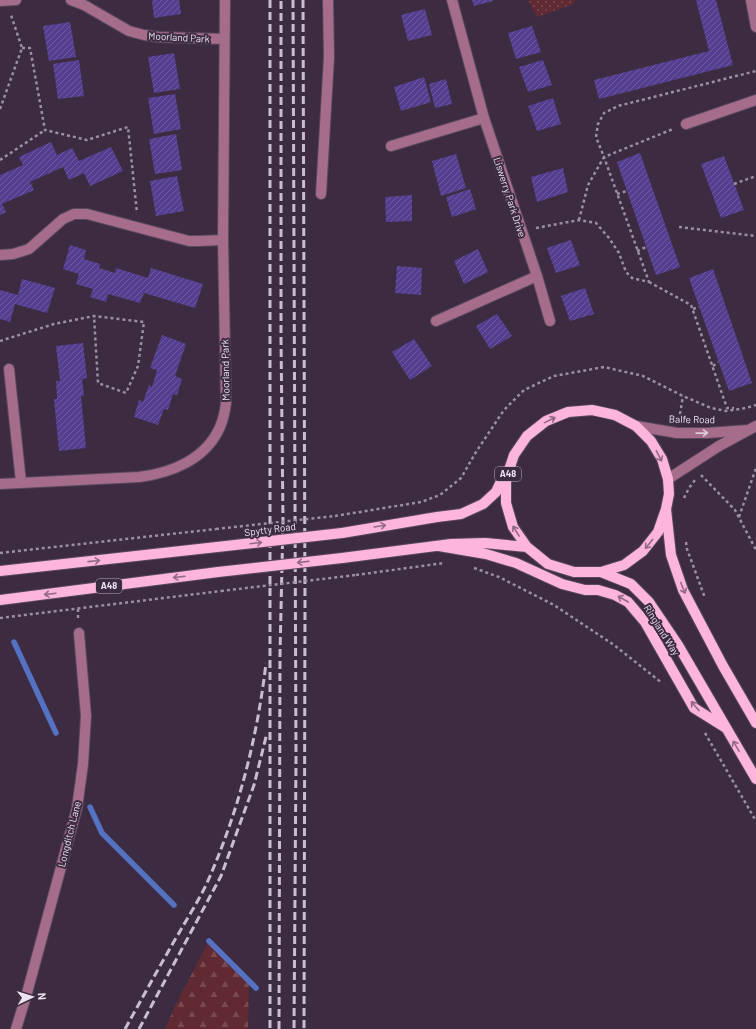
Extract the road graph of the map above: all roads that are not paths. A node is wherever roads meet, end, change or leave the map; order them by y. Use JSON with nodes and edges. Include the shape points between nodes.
{"nodes":[{"id":1,"x":71,"y":0,"type":"edge"},
{"id":2,"x":225,"y":0,"type":"edge"},
{"id":3,"x":328,"y":0,"type":"edge"},
{"id":4,"x":452,"y":0,"type":"edge"},
{"id":5,"x":751,"y":0,"type":"edge"},
{"id":6,"x":756,"y":28,"type":"edge"},
{"id":7,"x":224,"y":39,"type":"junction"},
{"id":8,"x":756,"y":100,"type":"edge"},
{"id":9,"x":484,"y":118,"type":"junction"},
{"id":10,"x":686,"y":124,"type":"road end"},
{"id":11,"x":391,"y":146,"type":"dead end"},
{"id":12,"x":321,"y":194,"type":"dead end"},
{"id":13,"x":223,"y":240,"type":"junction"},
{"id":14,"x":0,"y":255,"type":"edge"},
{"id":15,"x":536,"y":276,"type":"junction"},
{"id":16,"x":436,"y":321,"type":"dead end"},
{"id":17,"x":550,"y":321,"type":"dead end"},
{"id":18,"x":9,"y":369,"type":"dead end"},
{"id":19,"x":636,"y":426,"type":"junction"},
{"id":20,"x":752,"y":428,"type":"edge"},
{"id":21,"x":514,"y":456,"type":"junction"},
{"id":22,"x":668,"y":479,"type":"junction"},
{"id":23,"x":21,"y":482,"type":"junction"},
{"id":24,"x":0,"y":484,"type":"edge"},
{"id":25,"x":666,"y":509,"type":"junction"},
{"id":26,"x":439,"y":546,"type":"junction"},
{"id":27,"x":527,"y":547,"type":"junction"},
{"id":28,"x":0,"y":571,"type":"edge"},
{"id":29,"x":601,"y":572,"type":"junction"},
{"id":30,"x":0,"y":600,"type":"edge"},
{"id":31,"x":79,"y":634,"type":"dead end"},
{"id":32,"x":756,"y":723,"type":"edge"},
{"id":33,"x":726,"y":728,"type":"junction"},
{"id":34,"x":756,"y":779,"type":"edge"},
{"id":35,"x":16,"y":1029,"type":"edge"}],
"edges":[{"from":1,"to":7,"type":"street","name":"Moorland Park","via":[[129,31],[144,35]]},
{"from":2,"to":7,"type":"street","name":"Moorland Park"},
{"from":3,"to":12,"type":"street","via":[[329,57]]},
{"from":4,"to":9,"type":"street","name":"Liswerry Park Drive"},
{"from":5,"to":6,"type":"street"},
{"from":7,"to":13,"type":"street","name":"Moorland Park"},
{"from":8,"to":10,"type":"street"},
{"from":9,"to":11,"type":"street"},
{"from":9,"to":15,"type":"street","name":"Liswerry Park Drive"},
{"from":13,"to":14,"type":"street","via":[[189,241],[87,214],[74,214],[63,219],[29,249]]},
{"from":13,"to":23,"type":"street","name":"Moorland Park","via":[[226,403],[221,426],[208,447],[177,468],[152,475]]},
{"from":15,"to":16,"type":"street"},
{"from":15,"to":17,"type":"street","name":"Liswerry Park Drive"},
{"from":18,"to":23,"type":"street"},
{"from":19,"to":20,"type":"street","name":"Balfe Road","one_way":true,"via":[[677,433]]},
{"from":21,"to":19,"type":"main road","name":"Balfe Road","number":"A48","one_way":true,"via":[[527,436],[546,421],[568,412],[592,410],[615,415]]},
{"from":19,"to":22,"type":"main road","name":"Balfe Road","number":"A48","one_way":true,"via":[[651,441],[662,459]]},
{"from":20,"to":22,"type":"street","name":"Balfe Road"},
{"from":27,"to":21,"type":"main road","name":"Balfe Road","number":"A48","one_way":true,"via":[[513,527],[506,503],[506,479]]},
{"from":28,"to":21,"type":"main road","name":"Spytty Road","number":"A48","one_way":true,"bridge":true,"via":[[342,533],[461,514],[483,504],[496,492]]},
{"from":22,"to":25,"type":"main road","name":"Balfe Road","number":"A48"},
{"from":23,"to":24,"type":"street","name":"Moorland Park"},
{"from":25,"to":29,"type":"main road","name":"Balfe Road","number":"A48","one_way":true,"via":[[658,532],[643,551],[624,565]]},
{"from":25,"to":32,"type":"main road","number":"A48","one_way":true,"via":[[671,555],[684,590]]},
{"from":26,"to":27,"type":"main road","number":"A48","via":[[485,543]]},
{"from":26,"to":30,"type":"main road","number":"A48","one_way":true,"bridge":true},
{"from":33,"to":26,"type":"main road","name":"Ringland Way","number":"A48","one_way":true,"via":[[694,708],[645,622],[628,602],[598,590],[585,590],[562,584],[516,563],[486,554]]},
{"from":27,"to":29,"type":"main road","name":"Balfe Road","number":"A48","via":[[548,564],[574,572]]},
{"from":29,"to":33,"type":"main road","name":"Ringland Way","number":"A48","via":[[632,584],[649,602],[678,645]]},
{"from":31,"to":35,"type":"street","name":"Longditch Lane","via":[[86,716],[84,764],[75,816]]},
{"from":34,"to":33,"type":"main road","name":"Ringland Way","number":"A48","one_way":true}]}
